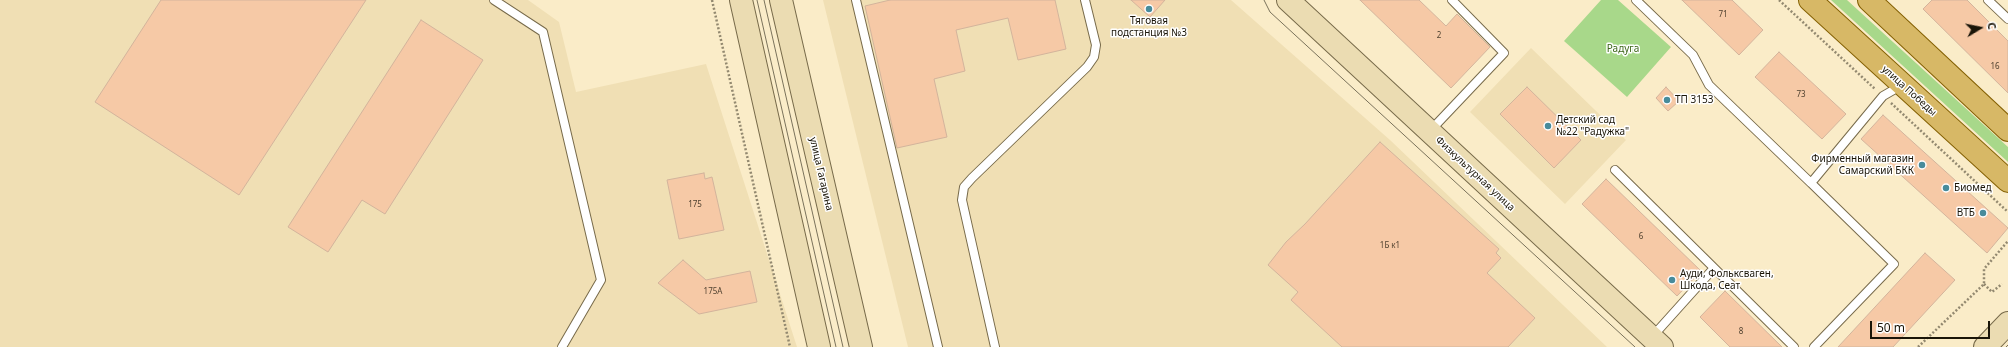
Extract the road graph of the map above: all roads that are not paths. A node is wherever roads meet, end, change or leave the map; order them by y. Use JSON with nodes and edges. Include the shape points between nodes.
{"nodes":[{"id":1,"x":494,"y":0,"type":"edge"},
{"id":2,"x":741,"y":0,"type":"edge"},
{"id":3,"x":781,"y":0,"type":"edge"},
{"id":4,"x":856,"y":0,"type":"edge"},
{"id":5,"x":1085,"y":0,"type":"edge"},
{"id":6,"x":1288,"y":0,"type":"edge"},
{"id":7,"x":1452,"y":0,"type":"edge"},
{"id":8,"x":1636,"y":0,"type":"edge"},
{"id":9,"x":1810,"y":0,"type":"edge"},
{"id":10,"x":1869,"y":0,"type":"edge"},
{"id":11,"x":1988,"y":0,"type":"edge"},
{"id":12,"x":2008,"y":19,"type":"edge"},
{"id":13,"x":1902,"y":85,"type":"junction"},
{"id":14,"x":2008,"y":130,"type":"edge"},
{"id":15,"x":1430,"y":132,"type":"junction"},
{"id":16,"x":1615,"y":170,"type":"dead end"},
{"id":17,"x":2006,"y":178,"type":"edge"},
{"id":18,"x":1811,"y":183,"type":"junction"},
{"id":19,"x":1714,"y":268,"type":"junction"},
{"id":20,"x":2008,"y":323,"type":"edge"},
{"id":21,"x":1657,"y":342,"type":"edge"},
{"id":22,"x":562,"y":347,"type":"edge"},
{"id":23,"x":819,"y":347,"type":"edge"},
{"id":24,"x":861,"y":347,"type":"edge"},
{"id":25,"x":938,"y":347,"type":"edge"},
{"id":26,"x":995,"y":347,"type":"edge"},
{"id":27,"x":1794,"y":347,"type":"edge"},
{"id":28,"x":1814,"y":347,"type":"edge"},
{"id":29,"x":1985,"y":347,"type":"edge"}],
"edges":[{"from":1,"to":22,"type":"lane","via":[[543,32],[601,280]]},
{"from":2,"to":23,"type":"main road"},
{"from":3,"to":24,"type":"main road","name":"улица Гагарина"},
{"from":4,"to":25,"type":"lane"},
{"from":5,"to":26,"type":"lane","via":[[1096,45],[1094,57],[1087,67],[964,188],[963,207]]},
{"from":6,"to":15,"type":"main road","name":"Физкультурная улица"},
{"from":7,"to":15,"type":"lane","via":[[1504,53]]},
{"from":8,"to":18,"type":"lane","via":[[1693,55],[1709,85]]},
{"from":9,"to":13,"type":"main road","name":"улица Победы"},
{"from":10,"to":14,"type":"main road"},
{"from":11,"to":12,"type":"lane"},
{"from":13,"to":17,"type":"main road","name":"улица Победы"},
{"from":13,"to":18,"type":"lane","via":[[1883,96]]},
{"from":15,"to":21,"type":"main road","name":"Физкультурная улица"},
{"from":16,"to":19,"type":"lane"},
{"from":18,"to":28,"type":"lane","via":[[1894,264]]},
{"from":19,"to":21,"type":"lane"},
{"from":19,"to":27,"type":"lane"},
{"from":20,"to":29,"type":"main road"}]}
